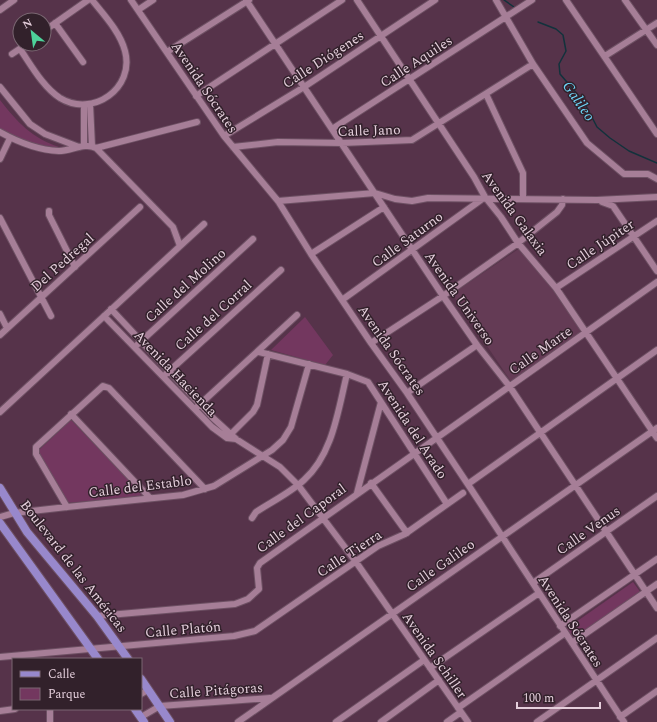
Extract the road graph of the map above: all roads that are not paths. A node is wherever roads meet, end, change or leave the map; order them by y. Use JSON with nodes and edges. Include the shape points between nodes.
{"nodes":[{"id":1,"x":14,"y":0,"type":"edge"},
{"id":2,"x":88,"y":0,"type":"edge"},
{"id":3,"x":92,"y":0,"type":"edge"},
{"id":4,"x":131,"y":0,"type":"edge"},
{"id":5,"x":153,"y":0,"type":"edge"},
{"id":6,"x":342,"y":0,"type":"edge"},
{"id":7,"x":357,"y":0,"type":"edge"},
{"id":8,"x":435,"y":0,"type":"edge"},
{"id":9,"x":496,"y":0,"type":"edge"},
{"id":10,"x":532,"y":0,"type":"edge"},
{"id":11,"x":566,"y":0,"type":"edge"},
{"id":12,"x":625,"y":0,"type":"edge"},
{"id":13,"x":247,"y":1,"type":"edge"},
{"id":14,"x":521,"y":3,"type":"edge"},
{"id":15,"x":0,"y":10,"type":"edge"},
{"id":16,"x":138,"y":10,"type":"junction"},
{"id":17,"x":509,"y":15,"type":"junction"},
{"id":18,"x":55,"y":23,"type":"junction"},
{"id":19,"x":657,"y":23,"type":"edge"},
{"id":20,"x":52,"y":25,"type":"edge"},
{"id":21,"x":647,"y":30,"type":"junction"},
{"id":22,"x":381,"y":36,"type":"junction"},
{"id":23,"x":275,"y":44,"type":"junction"},
{"id":24,"x":657,"y":45,"type":"edge"},
{"id":25,"x":15,"y":52,"type":"edge"},
{"id":26,"x":22,"y":52,"type":"edge"},
{"id":27,"x":167,"y":52,"type":"junction"},
{"id":28,"x":12,"y":54,"type":"dead end"},
{"id":29,"x":605,"y":56,"type":"junction"},
{"id":30,"x":83,"y":62,"type":"dead end"},
{"id":31,"x":533,"y":64,"type":"junction"},
{"id":32,"x":409,"y":79,"type":"junction"},
{"id":33,"x":0,"y":86,"type":"edge"},
{"id":34,"x":304,"y":87,"type":"junction"},
{"id":35,"x":486,"y":94,"type":"junction"},
{"id":36,"x":196,"y":96,"type":"junction"},
{"id":37,"x":87,"y":104,"type":"junction"},
{"id":38,"x":197,"y":122,"type":"dead end"},
{"id":39,"x":438,"y":123,"type":"junction"},
{"id":40,"x":654,"y":126,"type":"edge"},
{"id":41,"x":332,"y":129,"type":"junction"},
{"id":42,"x":0,"y":132,"type":"edge"},
{"id":43,"x":657,"y":134,"type":"edge"},
{"id":44,"x":224,"y":136,"type":"junction"},
{"id":45,"x":10,"y":138,"type":"junction"},
{"id":46,"x":342,"y":143,"type":"junction"},
{"id":47,"x":82,"y":147,"type":"junction"},
{"id":48,"x":94,"y":147,"type":"junction"},
{"id":49,"x":233,"y":148,"type":"junction"},
{"id":50,"x":0,"y":159,"type":"edge"},
{"id":51,"x":657,"y":179,"type":"edge"},
{"id":52,"x":375,"y":193,"type":"junction"},
{"id":53,"x":485,"y":197,"type":"junction"},
{"id":54,"x":657,"y":197,"type":"edge"},
{"id":55,"x":523,"y":199,"type":"junction"},
{"id":56,"x":563,"y":199,"type":"junction"},
{"id":57,"x":597,"y":200,"type":"junction"},
{"id":58,"x":278,"y":201,"type":"junction"},
{"id":59,"x":140,"y":207,"type":"dead end"},
{"id":60,"x":384,"y":207,"type":"junction"},
{"id":61,"x":49,"y":211,"type":"dead end"},
{"id":62,"x":0,"y":219,"type":"edge"},
{"id":63,"x":657,"y":221,"type":"edge"},
{"id":64,"x":204,"y":224,"type":"dead end"},
{"id":65,"x":634,"y":236,"type":"junction"},
{"id":66,"x":253,"y":239,"type":"dead end"},
{"id":67,"x":518,"y":243,"type":"junction"},
{"id":68,"x":180,"y":246,"type":"junction"},
{"id":69,"x":412,"y":251,"type":"junction"},
{"id":70,"x":311,"y":254,"type":"junction"},
{"id":71,"x":75,"y":267,"type":"junction"},
{"id":72,"x":281,"y":270,"type":"dead end"},
{"id":73,"x":657,"y":271,"type":"edge"},
{"id":74,"x":657,"y":282,"type":"edge"},
{"id":75,"x":556,"y":288,"type":"junction"},
{"id":76,"x":443,"y":296,"type":"junction"},
{"id":77,"x":41,"y":297,"type":"junction"},
{"id":78,"x":342,"y":300,"type":"junction"},
{"id":79,"x":111,"y":309,"type":"junction"},
{"id":80,"x":0,"y":314,"type":"edge"},
{"id":81,"x":297,"y":315,"type":"dead end"},
{"id":82,"x":51,"y":316,"type":"dead end"},
{"id":83,"x":104,"y":316,"type":"junction"},
{"id":84,"x":7,"y":328,"type":"junction"},
{"id":85,"x":586,"y":333,"type":"junction"},
{"id":86,"x":0,"y":335,"type":"edge"},
{"id":87,"x":141,"y":341,"type":"junction"},
{"id":88,"x":371,"y":343,"type":"junction"},
{"id":89,"x":477,"y":345,"type":"junction"},
{"id":90,"x":134,"y":348,"type":"junction"},
{"id":91,"x":657,"y":350,"type":"edge"},
{"id":92,"x":259,"y":352,"type":"junction"},
{"id":93,"x":268,"y":354,"type":"junction"},
{"id":94,"x":309,"y":364,"type":"junction"},
{"id":95,"x":169,"y":372,"type":"junction"},
{"id":96,"x":346,"y":374,"type":"junction"},
{"id":97,"x":162,"y":378,"type":"junction"},
{"id":98,"x":617,"y":379,"type":"junction"},
{"id":99,"x":510,"y":387,"type":"junction"},
{"id":100,"x":407,"y":393,"type":"junction"},
{"id":101,"x":381,"y":402,"type":"junction"},
{"id":102,"x":200,"y":405,"type":"junction"},
{"id":103,"x":194,"y":410,"type":"junction"},
{"id":104,"x":0,"y":412,"type":"edge"},
{"id":105,"x":71,"y":414,"type":"junction"},
{"id":106,"x":655,"y":430,"type":"edge"},
{"id":107,"x":540,"y":432,"type":"junction"},
{"id":108,"x":229,"y":436,"type":"junction"},
{"id":109,"x":438,"y":438,"type":"junction"},
{"id":110,"x":657,"y":438,"type":"edge"},
{"id":111,"x":263,"y":455,"type":"junction"},
{"id":112,"x":414,"y":455,"type":"junction"},
{"id":113,"x":371,"y":483,"type":"junction"},
{"id":114,"x":468,"y":484,"type":"junction"},
{"id":115,"x":298,"y":485,"type":"junction"},
{"id":116,"x":576,"y":485,"type":"junction"},
{"id":117,"x":0,"y":488,"type":"edge"},
{"id":118,"x":205,"y":489,"type":"junction"},
{"id":119,"x":357,"y":493,"type":"junction"},
{"id":120,"x":463,"y":494,"type":"dead end"},
{"id":121,"x":657,"y":496,"type":"edge"},
{"id":122,"x":150,"y":498,"type":"junction"},
{"id":123,"x":447,"y":504,"type":"junction"},
{"id":124,"x":67,"y":507,"type":"junction"},
{"id":125,"x":14,"y":513,"type":"junction"},
{"id":126,"x":0,"y":517,"type":"edge"},
{"id":127,"x":322,"y":517,"type":"junction"},
{"id":128,"x":252,"y":518,"type":"dead end"},
{"id":129,"x":0,"y":523,"type":"edge"},
{"id":130,"x":606,"y":532,"type":"junction"},
{"id":131,"x":407,"y":533,"type":"junction"},
{"id":132,"x":502,"y":536,"type":"junction"},
{"id":133,"x":657,"y":559,"type":"edge"},
{"id":134,"x":356,"y":562,"type":"junction"},
{"id":135,"x":635,"y":574,"type":"junction"},
{"id":136,"x":533,"y":583,"type":"junction"},
{"id":137,"x":657,"y":584,"type":"edge"},
{"id":138,"x":646,"y":591,"type":"junction"},
{"id":139,"x":539,"y":593,"type":"junction"},
{"id":140,"x":657,"y":608,"type":"edge"},
{"id":141,"x":392,"y":613,"type":"junction"},
{"id":142,"x":97,"y":616,"type":"junction"},
{"id":143,"x":560,"y":626,"type":"junction"},
{"id":144,"x":249,"y":633,"type":"joint"},
{"id":145,"x":565,"y":633,"type":"junction"},
{"id":146,"x":657,"y":638,"type":"edge"},
{"id":147,"x":572,"y":643,"type":"junction"},
{"id":148,"x":120,"y":646,"type":"junction"},
{"id":149,"x":91,"y":649,"type":"junction"},
{"id":150,"x":0,"y":657,"type":"edge"},
{"id":151,"x":97,"y":658,"type":"edge"},
{"id":152,"x":127,"y":658,"type":"edge"},
{"id":153,"x":424,"y":660,"type":"junction"},
{"id":154,"x":430,"y":668,"type":"junction"},
{"id":155,"x":439,"y":680,"type":"junction"},
{"id":156,"x":596,"y":681,"type":"junction"},
{"id":157,"x":142,"y":682,"type":"edge"},
{"id":158,"x":657,"y":691,"type":"edge"},
{"id":159,"x":145,"y":692,"type":"edge"},
{"id":160,"x":272,"y":698,"type":"junction"},
{"id":161,"x":160,"y":706,"type":"junction"},
{"id":162,"x":12,"y":709,"type":"edge"},
{"id":163,"x":0,"y":710,"type":"edge"},
{"id":164,"x":50,"y":710,"type":"edge"},
{"id":165,"x":136,"y":710,"type":"edge"},
{"id":166,"x":459,"y":710,"type":"junction"},
{"id":167,"x":622,"y":719,"type":"edge"},
{"id":168,"x":142,"y":720,"type":"edge"},
{"id":169,"x":50,"y":722,"type":"edge"},
{"id":170,"x":170,"y":722,"type":"edge"},
{"id":171,"x":238,"y":722,"type":"edge"},
{"id":172,"x":336,"y":722,"type":"edge"},
{"id":173,"x":381,"y":722,"type":"edge"},
{"id":174,"x":447,"y":722,"type":"edge"},
{"id":175,"x":468,"y":722,"type":"edge"},
{"id":176,"x":537,"y":722,"type":"edge"}],
"edges":[{"from":1,"to":15,"type":"street"},
{"from":2,"to":18,"type":"street"},
{"from":3,"to":37,"type":"street","via":[[122,42],[127,67],[114,93],[102,101]]},
{"from":4,"to":16,"type":"street","name":"Avenida Sócrates"},
{"from":5,"to":16,"type":"street"},
{"from":6,"to":23,"type":"street"},
{"from":7,"to":22,"type":"street","name":"Avenida Galaxia"},
{"from":8,"to":22,"type":"street","name":"Calle Diógenes"},
{"from":9,"to":17,"type":"street"},
{"from":10,"to":14,"type":"street","name":"Calle Aquiles"},
{"from":11,"to":29,"type":"street"},
{"from":12,"to":21,"type":"street"},
{"from":13,"to":23,"type":"street","name":"Avenida Universo"},
{"from":13,"to":27,"type":"street"},
{"from":14,"to":17,"type":"street","name":"Calle Aquiles"},
{"from":16,"to":27,"type":"street","name":"Avenida Sócrates"},
{"from":17,"to":31,"type":"street"},
{"from":17,"to":32,"type":"street","name":"Calle Aquiles"},
{"from":18,"to":20,"type":"street"},
{"from":18,"to":30,"type":"street"},
{"from":19,"to":21,"type":"street"},
{"from":21,"to":24,"type":"street"},
{"from":21,"to":29,"type":"street"},
{"from":22,"to":32,"type":"street","name":"Avenida Galaxia"},
{"from":22,"to":34,"type":"street","name":"Calle Diógenes"},
{"from":23,"to":34,"type":"street","name":"Avenida Universo"},
{"from":23,"to":36,"type":"street"},
{"from":25,"to":28,"type":"street"},
{"from":26,"to":37,"type":"street","via":[[54,93],[69,102]]},
{"from":27,"to":36,"type":"street","name":"Avenida Sócrates"},
{"from":29,"to":40,"type":"street"},
{"from":31,"to":35,"type":"street","name":"Calle Jano"},
{"from":31,"to":51,"type":"street","via":[[587,143],[624,174],[648,174]]},
{"from":32,"to":39,"type":"street","name":"Avenida Galaxia"},
{"from":32,"to":41,"type":"street","name":"Calle Aquiles"},
{"from":33,"to":47,"type":"street","via":[[30,124],[45,134]]},
{"from":34,"to":41,"type":"street","name":"Avenida Universo"},
{"from":34,"to":44,"type":"street","name":"Calle Diógenes"},
{"from":35,"to":39,"type":"street","name":"Calle Jano"},
{"from":35,"to":55,"type":"street","via":[[523,173]]},
{"from":36,"to":44,"type":"street","name":"Avenida Sócrates"},
{"from":37,"to":47,"type":"street"},
{"from":37,"to":48,"type":"street"},
{"from":38,"to":48,"type":"street"},
{"from":39,"to":46,"type":"street","name":"Calle Jano","via":[[420,136],[405,141]]},
{"from":39,"to":53,"type":"street","name":"Avenida Galaxia"},
{"from":40,"to":43,"type":"street"},
{"from":41,"to":46,"type":"street","name":"Avenida Universo"},
{"from":42,"to":45,"type":"street"},
{"from":44,"to":49,"type":"street","name":"Avenida Sócrates"},
{"from":45,"to":47,"type":"street","via":[[40,149],[68,151]]},
{"from":45,"to":50,"type":"street"},
{"from":46,"to":49,"type":"street","name":"Calle Jano","via":[[278,142]]},
{"from":46,"to":52,"type":"street","name":"Avenida Universo"},
{"from":47,"to":48,"type":"street"},
{"from":48,"to":68,"type":"street","via":[[174,227]]},
{"from":49,"to":58,"type":"street","name":"Avenida Sócrates"},
{"from":52,"to":53,"type":"street","via":[[412,201],[428,198]]},
{"from":52,"to":58,"type":"street"},
{"from":52,"to":60,"type":"street","name":"Avenida Universo"},
{"from":53,"to":55,"type":"street"},
{"from":53,"to":67,"type":"street","name":"Avenida Galaxia","via":[[502,217]]},
{"from":53,"to":69,"type":"street","name":"Calle Saturno"},
{"from":54,"to":57,"type":"street"},
{"from":55,"to":56,"type":"street"},
{"from":56,"to":57,"type":"street"},
{"from":56,"to":67,"type":"street","via":[[557,212]]},
{"from":57,"to":65,"type":"street","via":[[614,206]]},
{"from":58,"to":70,"type":"street","name":"Avenida Sócrates"},
{"from":59,"to":71,"type":"street","name":"Del Pedregal"},
{"from":60,"to":69,"type":"street","name":"Avenida Universo"},
{"from":60,"to":70,"type":"street"},
{"from":61,"to":71,"type":"street"},
{"from":62,"to":77,"type":"street"},
{"from":63,"to":65,"type":"street","name":"Calle Júpiter"},
{"from":64,"to":68,"type":"street"},
{"from":65,"to":73,"type":"street"},
{"from":65,"to":75,"type":"street","name":"Calle Júpiter"},
{"from":66,"to":87,"type":"street","name":"Calle del Molino"},
{"from":67,"to":75,"type":"street","name":"Avenida Galaxia"},
{"from":67,"to":76,"type":"street"},
{"from":68,"to":79,"type":"street"},
{"from":69,"to":76,"type":"street","name":"Avenida Universo"},
{"from":69,"to":78,"type":"street","name":"Calle Saturno"},
{"from":70,"to":78,"type":"street","name":"Avenida Sócrates"},
{"from":71,"to":77,"type":"street","name":"Del Pedregal"},
{"from":72,"to":95,"type":"street","name":"Calle del Corral"},
{"from":74,"to":85,"type":"street","name":"Calle Marte"},
{"from":75,"to":85,"type":"street","name":"Avenida Galaxia"},
{"from":76,"to":88,"type":"street"},
{"from":76,"to":89,"type":"street","name":"Avenida Universo"},
{"from":77,"to":82,"type":"street"},
{"from":77,"to":84,"type":"street","name":"Del Pedregal"},
{"from":78,"to":88,"type":"street","name":"Avenida Sócrates"},
{"from":79,"to":83,"type":"street"},
{"from":79,"to":87,"type":"street","name":"Avenida Hacienda"},
{"from":80,"to":84,"type":"street"},
{"from":81,"to":92,"type":"street"},
{"from":83,"to":90,"type":"street","name":"Avenida Hacienda"},
{"from":83,"to":104,"type":"street"},
{"from":84,"to":86,"type":"street","name":"Del Pedregal"},
{"from":85,"to":98,"type":"street","name":"Avenida Galaxia"},
{"from":85,"to":99,"type":"street","name":"Calle Marte"},
{"from":87,"to":90,"type":"street","name":"Calle del Molino"},
{"from":87,"to":95,"type":"street","name":"Avenida Hacienda"},
{"from":88,"to":100,"type":"street","name":"Avenida Sócrates"},
{"from":89,"to":99,"type":"street","name":"Avenida Universo"},
{"from":89,"to":100,"type":"street"},
{"from":90,"to":97,"type":"street","name":"Avenida Hacienda"},
{"from":91,"to":98,"type":"street"},
{"from":92,"to":93,"type":"street","name":"Avenida del Arado"},
{"from":92,"to":102,"type":"street"},
{"from":93,"to":94,"type":"street","name":"Avenida del Arado"},
{"from":93,"to":108,"type":"street","via":[[257,405]]},
{"from":94,"to":96,"type":"street","name":"Avenida del Arado"},
{"from":94,"to":111,"type":"street","name":"Calle del Establo","via":[[291,427],[277,446]]},
{"from":95,"to":97,"type":"street","name":"Calle del Corral"},
{"from":95,"to":102,"type":"street","name":"Avenida Hacienda"},
{"from":96,"to":101,"type":"street","name":"Avenida del Arado","via":[[368,382]]},
{"from":96,"to":115,"type":"street","via":[[324,454],[313,471]]},
{"from":97,"to":103,"type":"street","name":"Avenida Hacienda"},
{"from":98,"to":106,"type":"street","name":"Avenida Galaxia"},
{"from":98,"to":107,"type":"street"},
{"from":99,"to":107,"type":"street","name":"Avenida Universo"},
{"from":99,"to":109,"type":"street","name":"Calle Marte"},
{"from":100,"to":109,"type":"street","name":"Avenida Sócrates"},
{"from":101,"to":112,"type":"street","name":"Avenida del Arado"},
{"from":101,"to":119,"type":"street"},
{"from":102,"to":103,"type":"street"},
{"from":102,"to":108,"type":"street","name":"Avenida Hacienda"},
{"from":103,"to":108,"type":"street","name":"Avenida Hacienda","via":[[212,427]]},
{"from":105,"to":118,"type":"street","via":[[101,386],[106,386]]},
{"from":105,"to":122,"type":"street"},
{"from":105,"to":124,"type":"street","via":[[38,445],[36,450]]},
{"from":106,"to":110,"type":"street","name":"Avenida Galaxia"},
{"from":106,"to":116,"type":"street","name":"Calle Galileo"},
{"from":107,"to":114,"type":"street"},
{"from":107,"to":116,"type":"street","name":"Avenida Universo"},
{"from":108,"to":111,"type":"street","name":"Avenida Hacienda"},
{"from":109,"to":112,"type":"street","name":"Calle del Caporal"},
{"from":109,"to":114,"type":"street","name":"Avenida Sócrates"},
{"from":111,"to":115,"type":"street","name":"Avenida Hacienda"},
{"from":111,"to":118,"type":"street","name":"Calle del Establo"},
{"from":112,"to":113,"type":"street","name":"Calle del Caporal"},
{"from":112,"to":123,"type":"street","name":"Avenida del Arado"},
{"from":113,"to":119,"type":"street","name":"Calle del Caporal"},
{"from":113,"to":131,"type":"street"},
{"from":114,"to":132,"type":"street","name":"Avenida Sócrates"},
{"from":115,"to":127,"type":"street","name":"Avenida Hacienda"},
{"from":115,"to":128,"type":"street","via":[[256,512]]},
{"from":116,"to":130,"type":"street","name":"Avenida Universo"},
{"from":116,"to":132,"type":"street","name":"Calle Galileo"},
{"from":117,"to":125,"type":"main road","name":"Boulevard de las Américas"},
{"from":118,"to":122,"type":"street","name":"Calle del Establo","via":[[183,495]]},
{"from":119,"to":127,"type":"street","name":"Calle del Caporal"},
{"from":120,"to":123,"type":"street","name":"Calle Tierra"},
{"from":121,"to":130,"type":"street","name":"Calle Venus"},
{"from":122,"to":124,"type":"street","name":"Calle del Establo"},
{"from":123,"to":131,"type":"street","name":"Calle Tierra"},
{"from":124,"to":125,"type":"street","name":"Calle del Establo"},
{"from":125,"to":126,"type":"street","name":"Calle del Establo"},
{"from":125,"to":142,"type":"main road","name":"Boulevard de las Américas"},
{"from":127,"to":134,"type":"street","name":"Avenida Hacienda"},
{"from":127,"to":142,"type":"street","name":"Calle del Caporal","via":[[258,564],[259,589],[243,602],[215,607]]},
{"from":129,"to":149,"type":"main road"},
{"from":130,"to":135,"type":"street","name":"Avenida Universo"},
{"from":130,"to":136,"type":"street","name":"Calle Venus"},
{"from":131,"to":134,"type":"street","name":"Calle Tierra","via":[[378,546]]},
{"from":132,"to":136,"type":"street","name":"Avenida Sócrates"},
{"from":132,"to":141,"type":"street","name":"Calle Galileo"},
{"from":133,"to":135,"type":"street"},
{"from":134,"to":141,"type":"street","name":"Avenida Schiller"},
{"from":134,"to":144,"type":"street","name":"Calle Tierra","via":[[260,629]]},
{"from":135,"to":138,"type":"street","name":"Avenida Universo"},
{"from":135,"to":143,"type":"street"},
{"from":136,"to":139,"type":"street","name":"Avenida Sócrates"},
{"from":137,"to":138,"type":"street"},
{"from":138,"to":140,"type":"street","name":"Avenida Universo"},
{"from":138,"to":147,"type":"street"},
{"from":139,"to":143,"type":"street","name":"Avenida Sócrates"},
{"from":139,"to":154,"type":"street"},
{"from":141,"to":153,"type":"street","name":"Avenida Schiller"},
{"from":141,"to":160,"type":"street","name":"Calle Galileo"},
{"from":142,"to":148,"type":"main road","name":"Boulevard de las Américas"},
{"from":143,"to":145,"type":"street","name":"Avenida Sócrates"},
{"from":144,"to":148,"type":"street","name":"Calle Platón"},
{"from":145,"to":147,"type":"street","name":"Avenida Sócrates"},
{"from":145,"to":166,"type":"street"},
{"from":146,"to":156,"type":"street"},
{"from":147,"to":156,"type":"street","name":"Avenida Sócrates"},
{"from":148,"to":149,"type":"street","name":"Calle Platón"},
{"from":148,"to":152,"type":"main road","name":"Boulevard de las Américas"},
{"from":149,"to":150,"type":"street","name":"Calle Platón"},
{"from":149,"to":151,"type":"main road"},
{"from":153,"to":154,"type":"street","name":"Avenida Schiller"},
{"from":153,"to":172,"type":"street"},
{"from":154,"to":155,"type":"street","name":"Avenida Schiller"},
{"from":155,"to":166,"type":"street","name":"Avenida Schiller"},
{"from":155,"to":173,"type":"street"},
{"from":156,"to":167,"type":"street","name":"Avenida Sócrates"},
{"from":156,"to":176,"type":"street"},
{"from":157,"to":159,"type":"main road"},
{"from":158,"to":167,"type":"street"},
{"from":159,"to":161,"type":"main road"},
{"from":160,"to":161,"type":"street","name":"Calle Pitágoras"},
{"from":160,"to":171,"type":"street","name":"Calle Galileo"},
{"from":161,"to":168,"type":"street","name":"Calle Pitágoras"},
{"from":161,"to":170,"type":"main road"},
{"from":162,"to":163,"type":"street"},
{"from":164,"to":169,"type":"street"},
{"from":165,"to":168,"type":"main road"},
{"from":166,"to":174,"type":"street"},
{"from":166,"to":175,"type":"street","name":"Avenida Schiller"}]}
